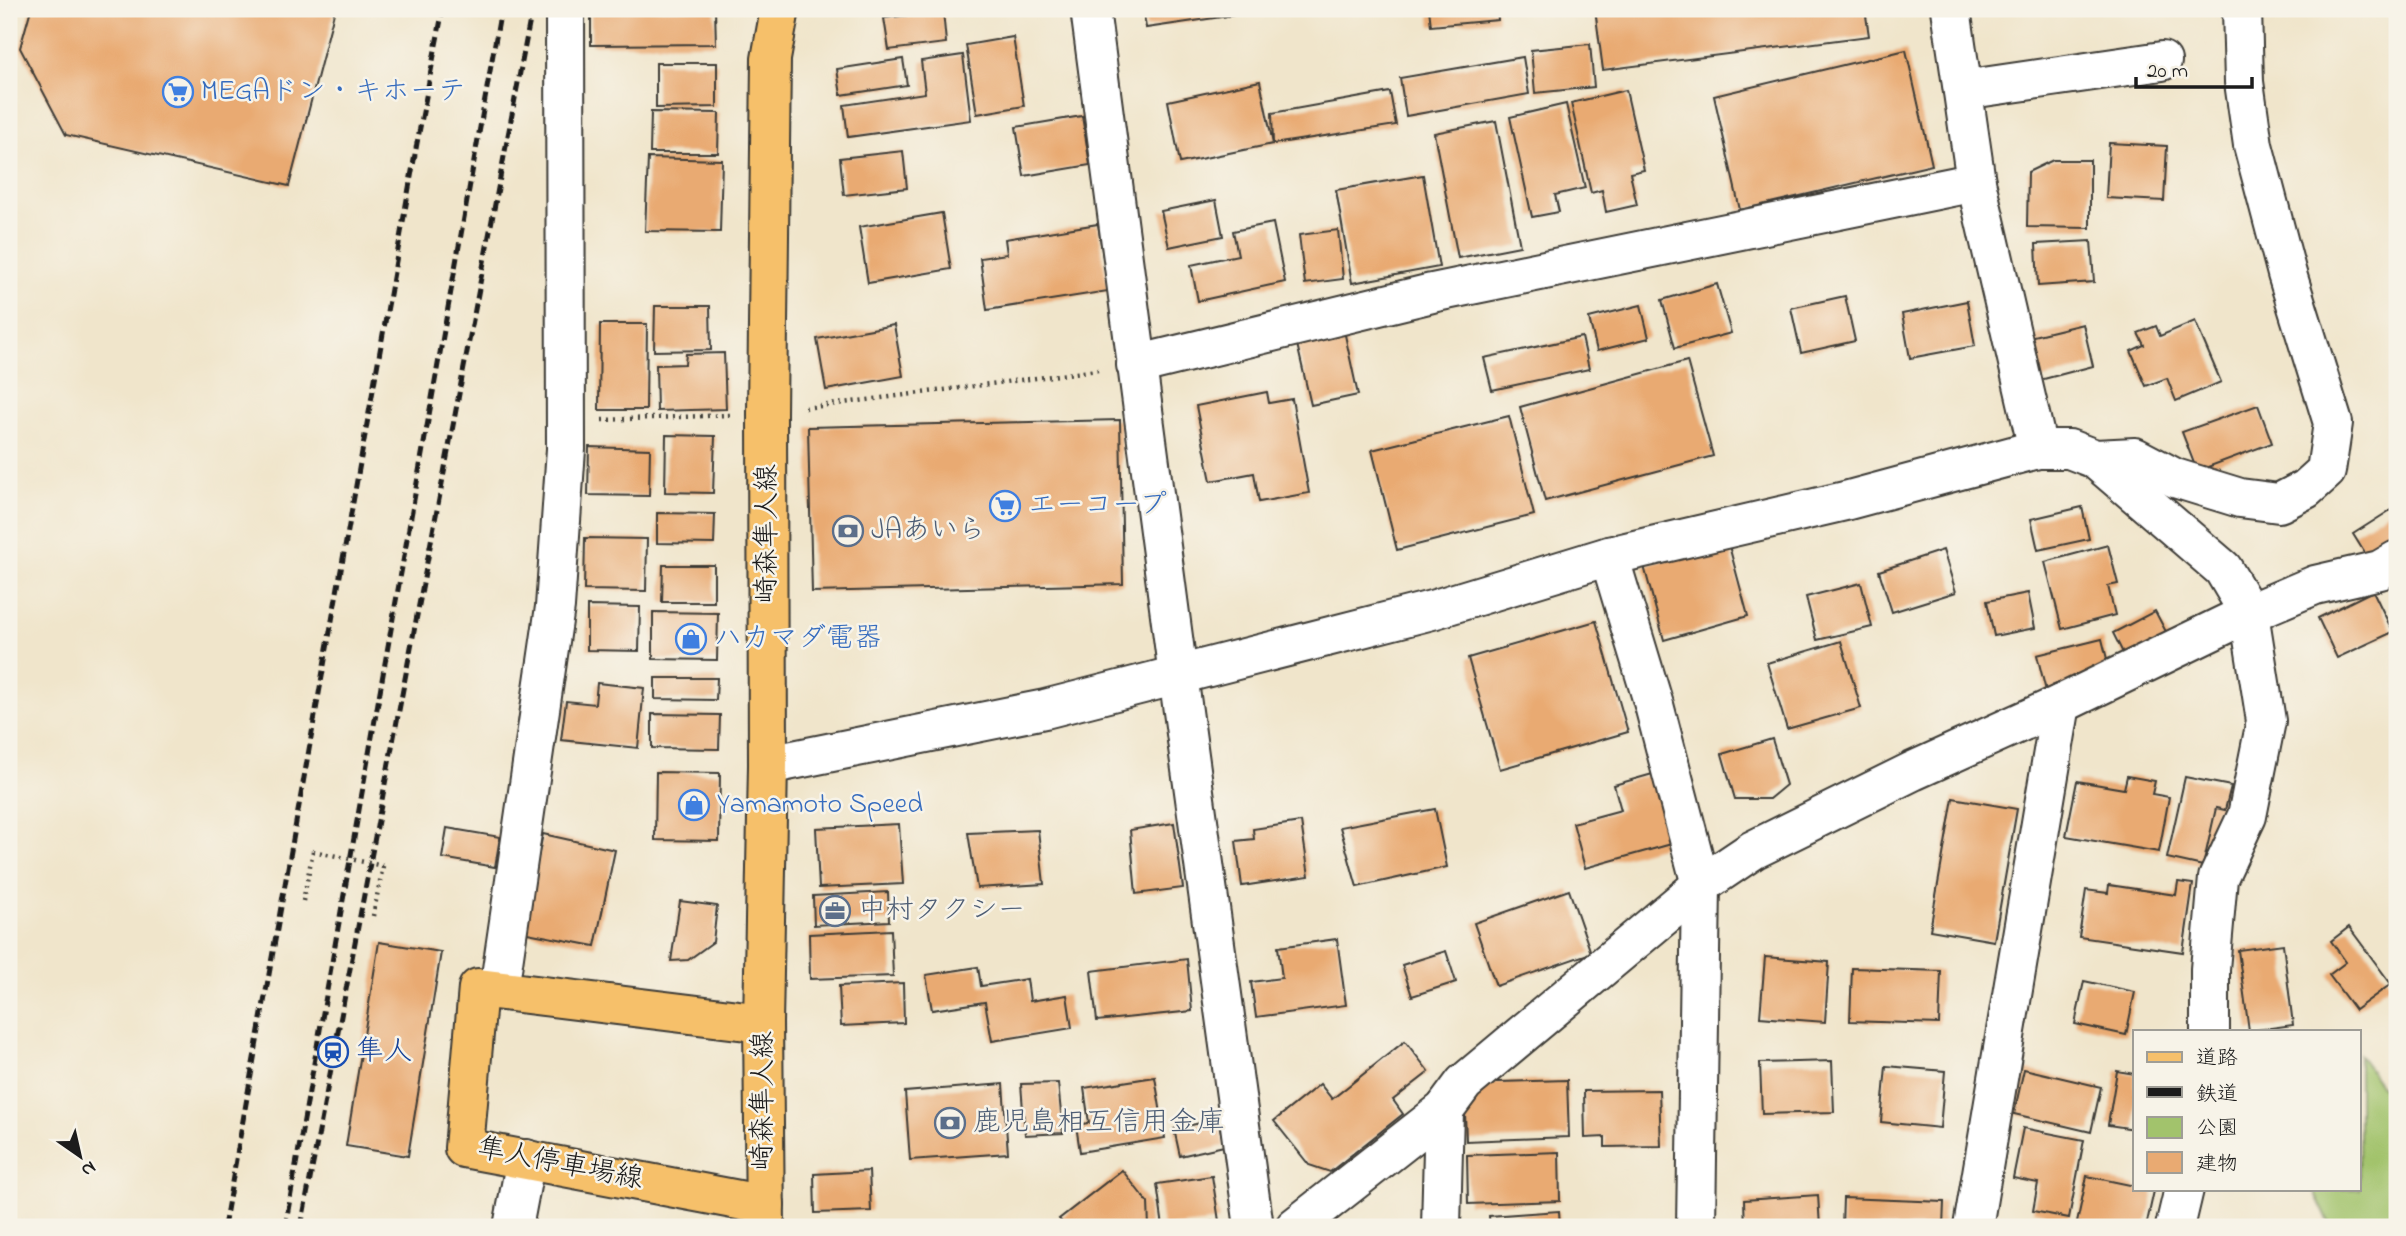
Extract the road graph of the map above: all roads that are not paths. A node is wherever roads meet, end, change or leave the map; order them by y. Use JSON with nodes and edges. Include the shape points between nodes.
{"nodes":[{"id":1,"x":565,"y":9,"type":"edge"},
{"id":2,"x":780,"y":9,"type":"edge"},
{"id":3,"x":1090,"y":9,"type":"edge"},
{"id":4,"x":1951,"y":9,"type":"edge"},
{"id":5,"x":2242,"y":9,"type":"edge"},
{"id":6,"x":2162,"y":61,"type":"dead end"},
{"id":7,"x":1963,"y":90,"type":"junction"},
{"id":8,"x":1976,"y":182,"type":"junction"},
{"id":9,"x":1136,"y":365,"type":"junction"},
{"id":10,"x":2038,"y":449,"type":"junction"},
{"id":11,"x":2095,"y":459,"type":"junction"},
{"id":12,"x":1609,"y":555,"type":"junction"},
{"id":13,"x":2392,"y":574,"type":"edge"},
{"id":14,"x":2249,"y":614,"type":"junction"},
{"id":15,"x":1178,"y":675,"type":"junction"},
{"id":16,"x":2061,"y":704,"type":"junction"},
{"id":17,"x":768,"y":765,"type":"junction"},
{"id":18,"x":1700,"y":885,"type":"junction"},
{"id":19,"x":499,"y":990,"type":"junction"},
{"id":20,"x":763,"y":1023,"type":"junction"},
{"id":21,"x":2210,"y":1030,"type":"edge"},
{"id":22,"x":1444,"y":1110,"type":"junction"},
{"id":23,"x":526,"y":1159,"type":"junction"},
{"id":24,"x":2184,"y":1190,"type":"edge"},
{"id":25,"x":765,"y":1216,"type":"edge"},
{"id":26,"x":513,"y":1227,"type":"edge"},
{"id":27,"x":1254,"y":1227,"type":"edge"},
{"id":28,"x":1295,"y":1227,"type":"edge"},
{"id":29,"x":1441,"y":1227,"type":"edge"},
{"id":30,"x":1696,"y":1227,"type":"edge"},
{"id":31,"x":1973,"y":1227,"type":"edge"},
{"id":32,"x":2175,"y":1227,"type":"edge"}],
"edges":[{"from":1,"to":19,"type":"street","via":[[566,421],[555,607]]},
{"from":2,"to":17,"type":"main road","name":"崎森隼人線","via":[[771,59]]},
{"from":3,"to":9,"type":"street"},
{"from":4,"to":7,"type":"street"},
{"from":5,"to":11,"type":"street","via":[[2244,82],[2253,145],[2333,423],[2326,471],[2279,503],[2240,498],[2175,478],[2135,457]]},
{"from":6,"to":7,"type":"street"},
{"from":7,"to":8,"type":"street"},
{"from":8,"to":9,"type":"street","via":[[1432,293]]},
{"from":8,"to":10,"type":"street"},
{"from":9,"to":15,"type":"street"},
{"from":10,"to":11,"type":"street","via":[[2070,449]]},
{"from":10,"to":12,"type":"street"},
{"from":11,"to":14,"type":"street","via":[[2223,569]]},
{"from":12,"to":15,"type":"street","via":[[1432,610]]},
{"from":12,"to":18,"type":"street","via":[[1654,705]]},
{"from":13,"to":14,"type":"street","via":[[2315,585]]},
{"from":14,"to":16,"type":"street"},
{"from":14,"to":21,"type":"street","via":[[2266,722],[2246,816],[2218,878]]},
{"from":15,"to":17,"type":"street","via":[[1045,709]]},
{"from":15,"to":27,"type":"street"},
{"from":16,"to":18,"type":"street","via":[[1753,850]]},
{"from":16,"to":31,"type":"street"},
{"from":17,"to":20,"type":"main road","name":"崎森隼人線"},
{"from":18,"to":22,"type":"street","via":[[1464,1083]]},
{"from":18,"to":30,"type":"street"},
{"from":19,"to":20,"type":"main road"},
{"from":19,"to":23,"type":"main road","name":"隼人停車場線","via":[[478,988],[464,1148]]},
{"from":20,"to":25,"type":"main road","name":"崎森隼人線"},
{"from":22,"to":28,"type":"street"},
{"from":22,"to":29,"type":"street"},
{"from":23,"to":25,"type":"main road","name":"隼人停車場線"},
{"from":23,"to":26,"type":"street"},
{"from":24,"to":32,"type":"street"}]}
